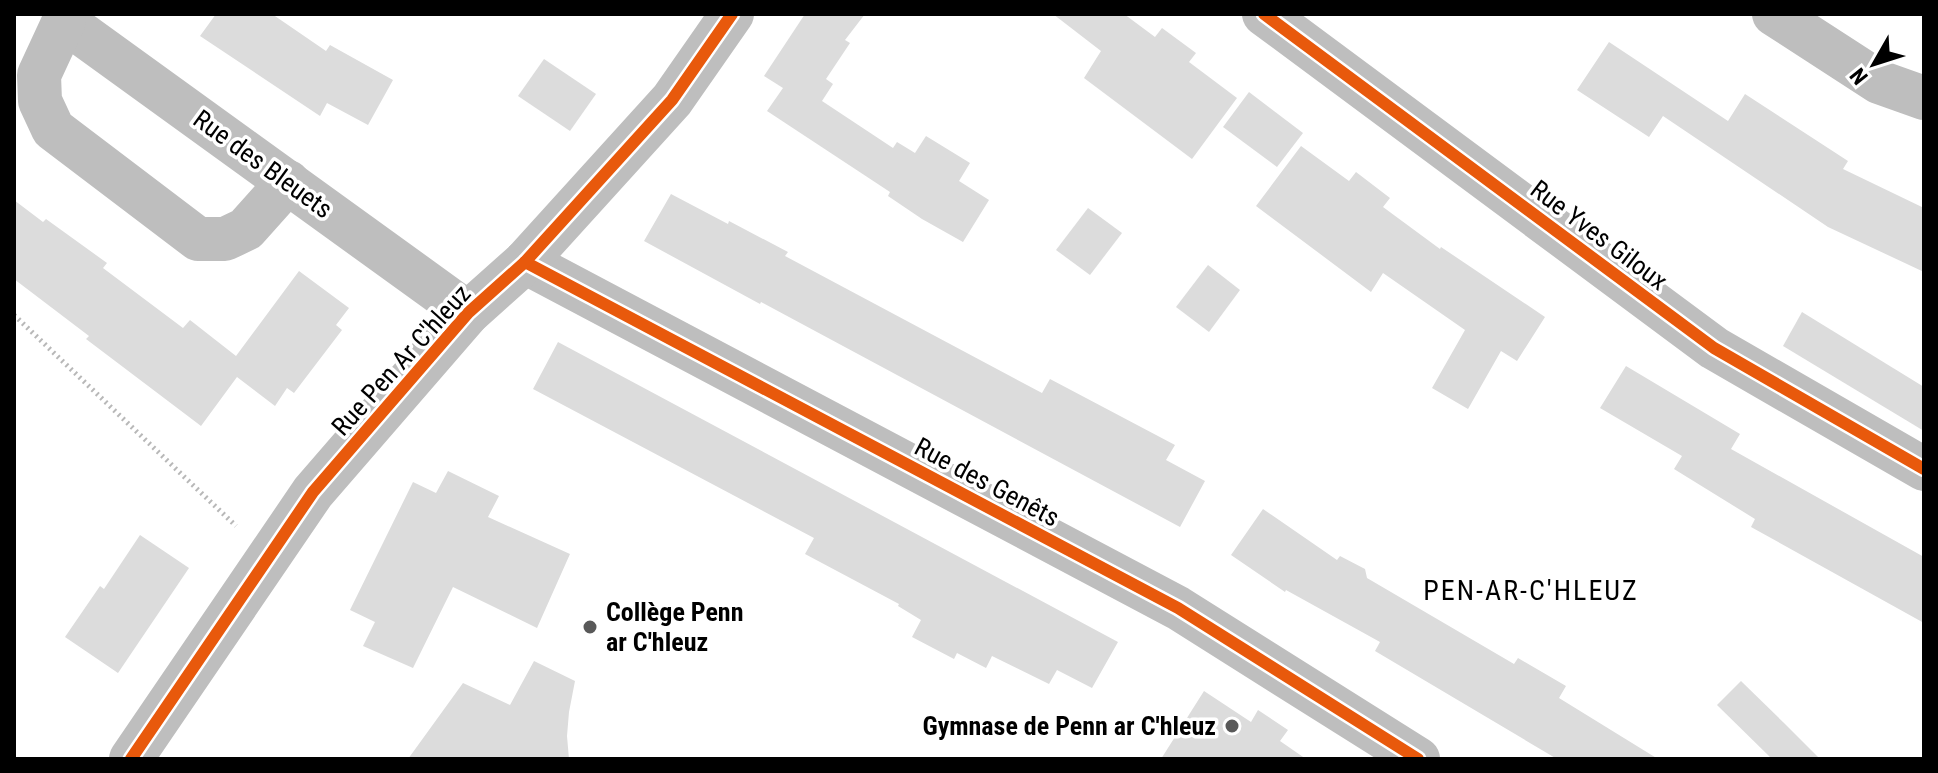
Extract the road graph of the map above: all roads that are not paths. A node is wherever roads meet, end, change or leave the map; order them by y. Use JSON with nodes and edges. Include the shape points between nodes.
{"nodes":[{"id":1,"x":732,"y":14,"type":"edge"},
{"id":2,"x":1264,"y":14,"type":"edge"},
{"id":3,"x":1774,"y":14,"type":"edge"},
{"id":4,"x":66,"y":17,"type":"edge"},
{"id":5,"x":1924,"y":98,"type":"edge"},
{"id":6,"x":288,"y":182,"type":"junction"},
{"id":7,"x":525,"y":262,"type":"junction"},
{"id":8,"x":468,"y":313,"type":"junction"},
{"id":9,"x":1924,"y":469,"type":"edge"},
{"id":10,"x":131,"y":759,"type":"edge"},
{"id":11,"x":1418,"y":759,"type":"edge"}],
"edges":[{"from":1,"to":7,"type":"street","name":"Rue Pen Ar C'hleuz","via":[[672,100]]},
{"from":2,"to":9,"type":"street","name":"Rue Yves Giloux","via":[[1714,348]]},
{"from":3,"to":5,"type":"street","via":[[1879,82]]},
{"from":4,"to":6,"type":"street","name":"Rue des Bleuets"},
{"from":4,"to":6,"type":"street","via":[[39,75],[40,101],[53,129],[198,239],[225,239],[246,229]]},
{"from":6,"to":8,"type":"street","name":"Rue des Bleuets"},
{"from":7,"to":8,"type":"street","name":"Rue Pen Ar C'hleuz"},
{"from":7,"to":11,"type":"street","name":"Rue des Genêts","via":[[1178,608]]},
{"from":8,"to":10,"type":"street","name":"Rue Pen Ar C'hleuz","via":[[313,492]]}]}
